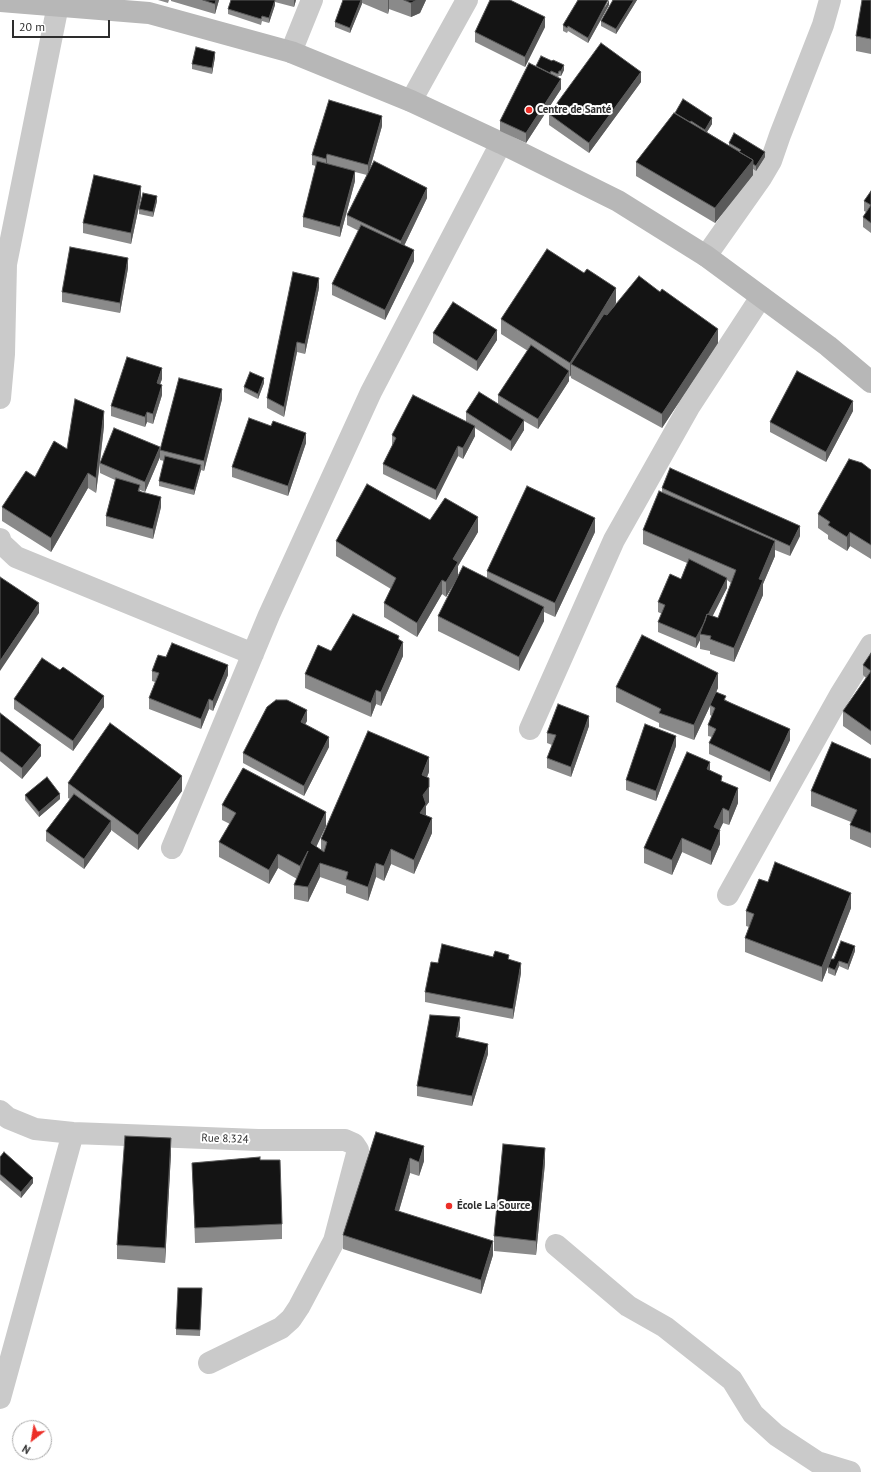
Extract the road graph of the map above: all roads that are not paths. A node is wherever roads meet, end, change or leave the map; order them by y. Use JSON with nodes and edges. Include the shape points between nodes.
{"nodes":[{"id":1,"x":312,"y":0,"type":"edge"},
{"id":2,"x":467,"y":0,"type":"edge"},
{"id":3,"x":830,"y":0,"type":"edge"},
{"id":4,"x":0,"y":1,"type":"edge"},
{"id":5,"x":49,"y":3,"type":"edge"},
{"id":6,"x":291,"y":52,"type":"junction"},
{"id":7,"x":411,"y":101,"type":"junction"},
{"id":8,"x":501,"y":143,"type":"junction"},
{"id":9,"x":706,"y":256,"type":"junction"},
{"id":10,"x":762,"y":297,"type":"junction"},
{"id":11,"x":871,"y":382,"type":"edge"},
{"id":12,"x":0,"y":398,"type":"edge"},
{"id":13,"x":0,"y":539,"type":"edge"},
{"id":14,"x":871,"y":645,"type":"edge"},
{"id":15,"x":253,"y":654,"type":"junction"},
{"id":16,"x":530,"y":729,"type":"dead end"},
{"id":17,"x":172,"y":848,"type":"dead end"},
{"id":18,"x":728,"y":896,"type":"dead end"},
{"id":19,"x":0,"y":1111,"type":"edge"},
{"id":20,"x":73,"y":1133,"type":"junction"},
{"id":21,"x":556,"y":1245,"type":"dead end"},
{"id":22,"x":209,"y":1363,"type":"dead end"},
{"id":23,"x":0,"y":1398,"type":"edge"},
{"id":24,"x":850,"y":1472,"type":"edge"}],
"edges":[{"from":1,"to":6,"type":"street"},
{"from":2,"to":7,"type":"street"},
{"from":3,"to":9,"type":"street","via":[[823,25],[762,178]]},
{"from":4,"to":5,"type":"street"},
{"from":5,"to":6,"type":"street","via":[[149,13]]},
{"from":5,"to":12,"type":"street","via":[[6,264],[4,354]]},
{"from":6,"to":7,"type":"street"},
{"from":7,"to":8,"type":"street"},
{"from":8,"to":9,"type":"street","via":[[618,201]]},
{"from":8,"to":15,"type":"street","via":[[371,392]]},
{"from":9,"to":10,"type":"street"},
{"from":10,"to":11,"type":"street"},
{"from":10,"to":16,"type":"street","via":[[689,407],[614,540]]},
{"from":13,"to":15,"type":"street","via":[[16,557]]},
{"from":14,"to":18,"type":"street","via":[[840,695]]},
{"from":15,"to":17,"type":"street"},
{"from":19,"to":20,"type":"street","name":"Rue 8.324","via":[[8,1118],[35,1129]]},
{"from":20,"to":22,"type":"street","name":"Rue 8.324","via":[[258,1140],[345,1140],[354,1144],[358,1150],[334,1241],[291,1319],[281,1328]]},
{"from":20,"to":23,"type":"street"},
{"from":21,"to":24,"type":"street","via":[[628,1306],[665,1327],[732,1380],[753,1414],[776,1435],[817,1462]]}]}
